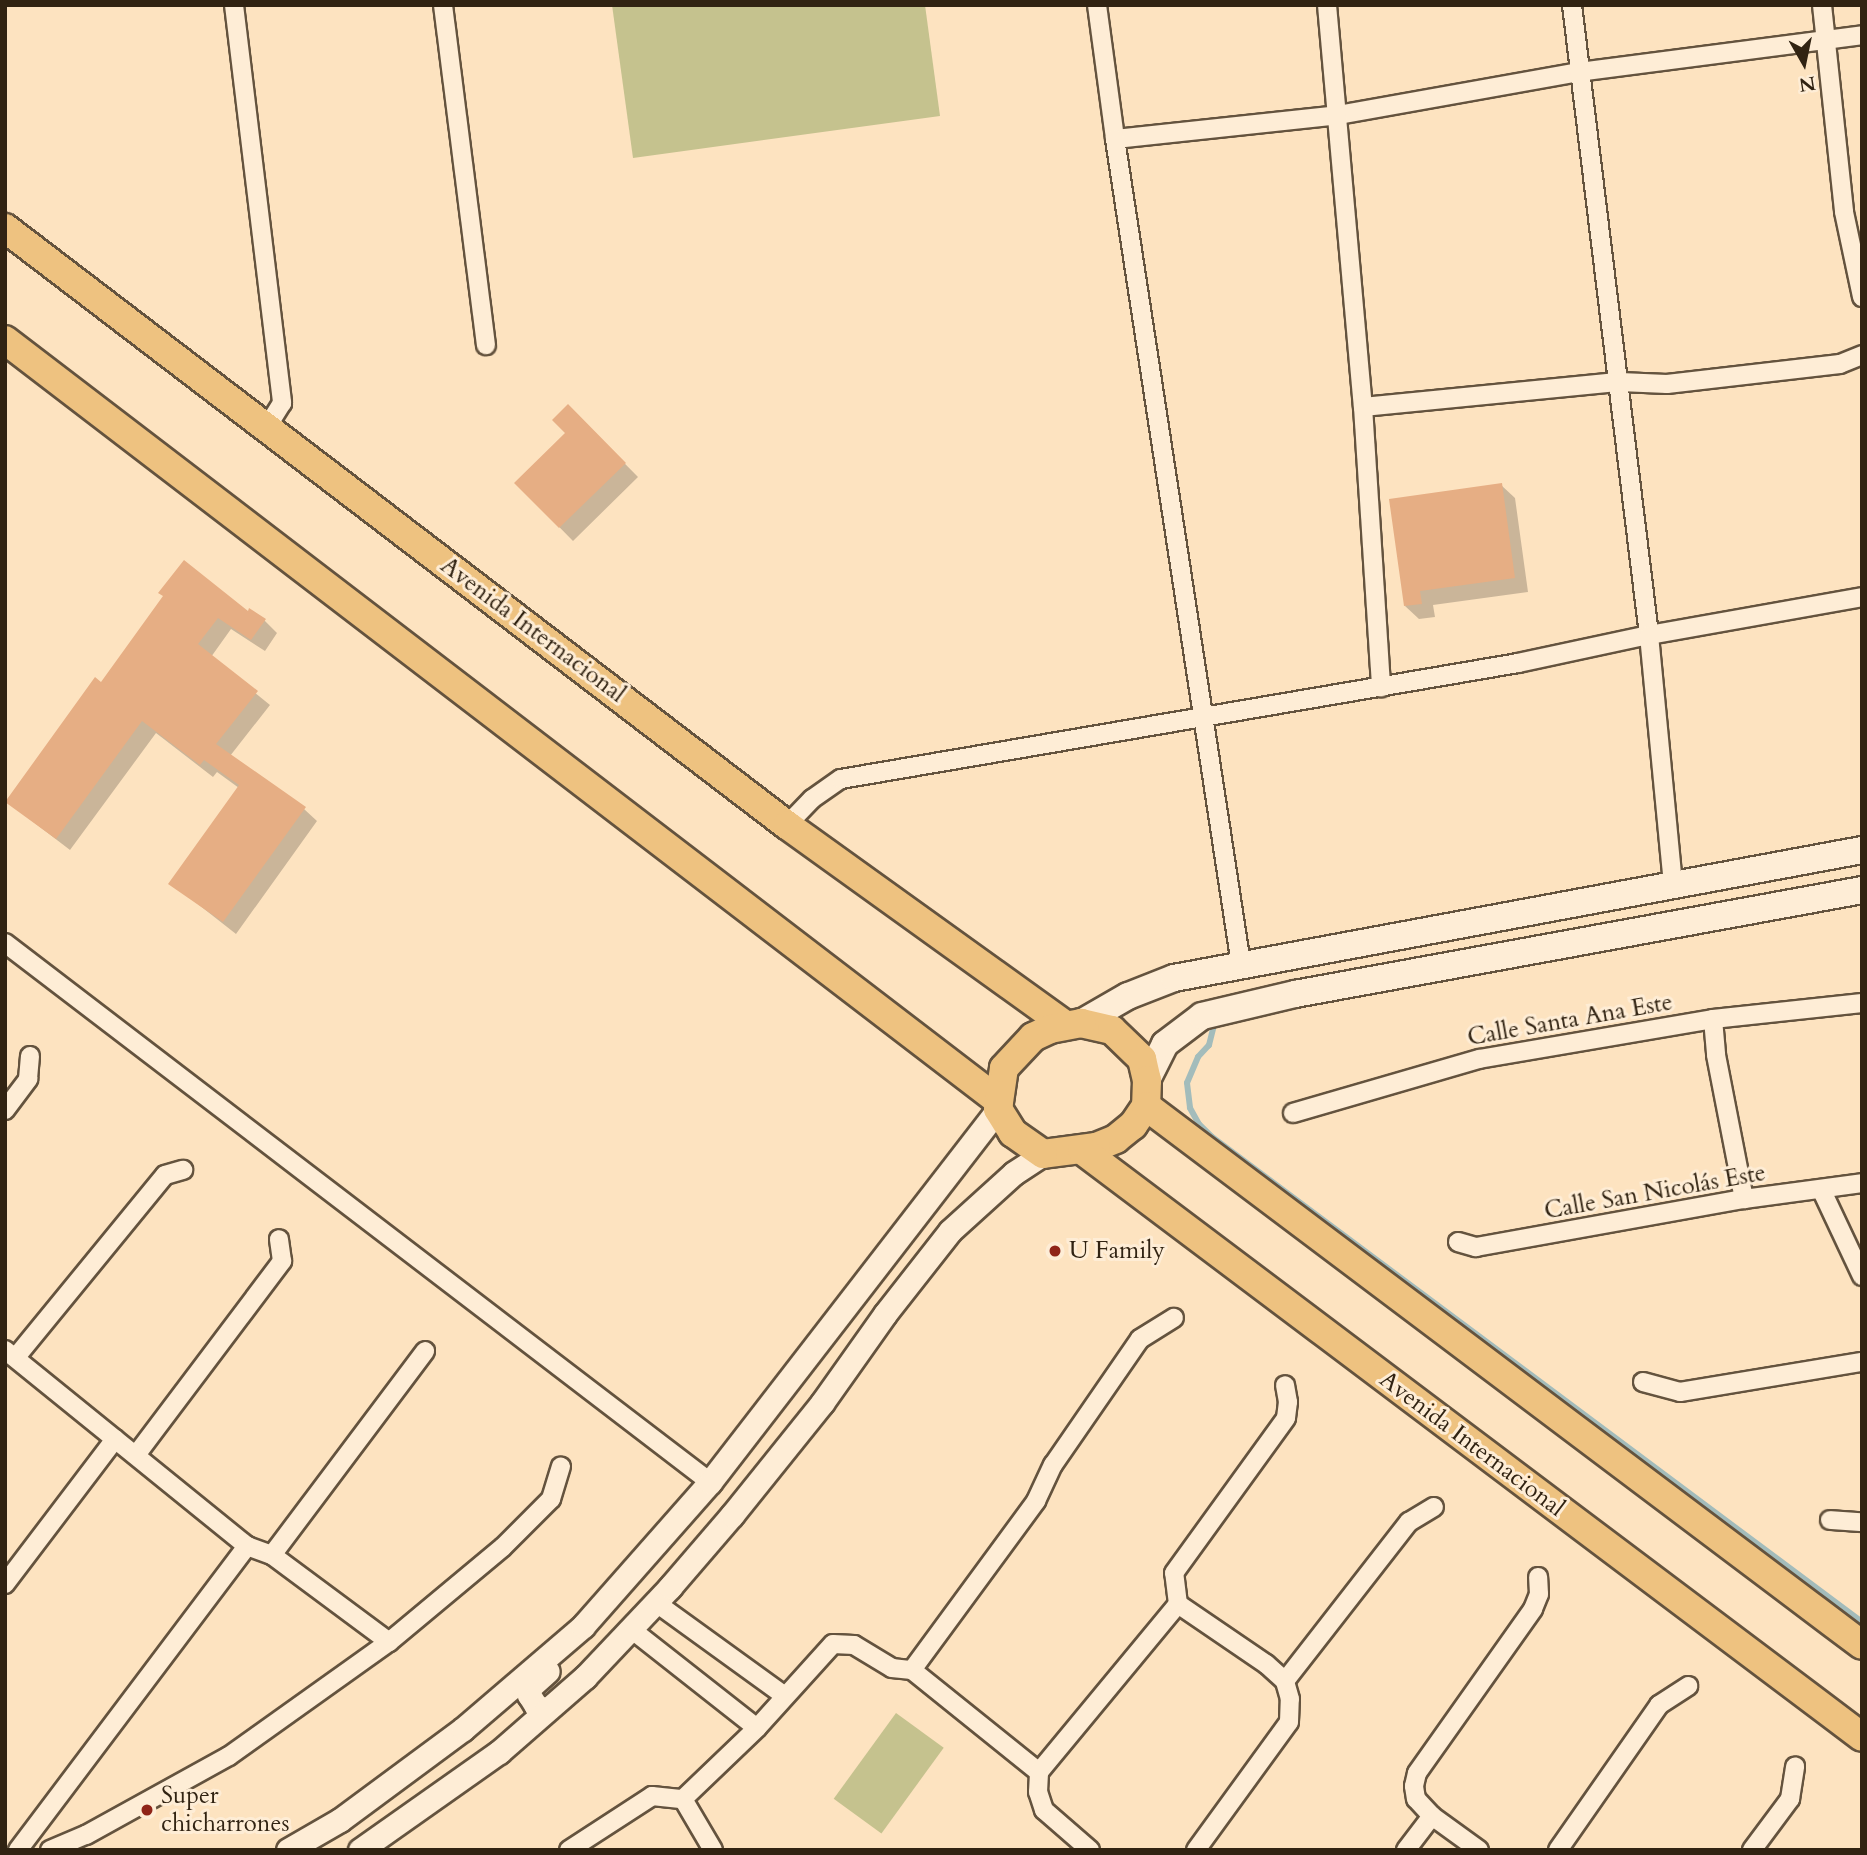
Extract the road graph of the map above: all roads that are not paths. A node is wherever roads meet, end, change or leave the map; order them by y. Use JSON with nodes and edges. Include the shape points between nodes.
{"nodes":[{"id":1,"x":234,"y":5,"type":"edge"},
{"id":2,"x":443,"y":5,"type":"edge"},
{"id":3,"x":1097,"y":5,"type":"edge"},
{"id":4,"x":1327,"y":5,"type":"edge"},
{"id":5,"x":1572,"y":5,"type":"edge"},
{"id":6,"x":1822,"y":5,"type":"edge"},
{"id":7,"x":1862,"y":35,"type":"edge"},
{"id":8,"x":1825,"y":39,"type":"junction"},
{"id":9,"x":1579,"y":72,"type":"junction"},
{"id":10,"x":1338,"y":115,"type":"junction"},
{"id":11,"x":1115,"y":139,"type":"junction"},
{"id":12,"x":5,"y":228,"type":"edge"},
{"id":13,"x":1862,"y":297,"type":"edge"},
{"id":14,"x":5,"y":340,"type":"edge"},
{"id":15,"x":486,"y":345,"type":"dead end"},
{"id":16,"x":1862,"y":355,"type":"edge"},
{"id":17,"x":1620,"y":382,"type":"junction"},
{"id":18,"x":1363,"y":407,"type":"junction"},
{"id":19,"x":267,"y":427,"type":"junction"},
{"id":20,"x":1862,"y":597,"type":"edge"},
{"id":21,"x":1648,"y":635,"type":"junction"},
{"id":22,"x":1381,"y":687,"type":"junction"},
{"id":23,"x":1203,"y":717,"type":"junction"},
{"id":24,"x":787,"y":825,"type":"junction"},
{"id":25,"x":1862,"y":850,"type":"edge"},
{"id":26,"x":1673,"y":886,"type":"junction"},
{"id":27,"x":1862,"y":890,"type":"edge"},
{"id":28,"x":5,"y":943,"type":"edge"},
{"id":29,"x":1241,"y":964,"type":"junction"},
{"id":30,"x":1862,"y":1003,"type":"edge"},
{"id":31,"x":1713,"y":1019,"type":"junction"},
{"id":32,"x":1073,"y":1024,"type":"junction"},
{"id":33,"x":30,"y":1056,"type":"dead end"},
{"id":34,"x":1146,"y":1093,"type":"junction"},
{"id":35,"x":998,"y":1105,"type":"junction"},
{"id":36,"x":5,"y":1110,"type":"edge"},
{"id":37,"x":1293,"y":1113,"type":"dead end"},
{"id":38,"x":1082,"y":1150,"type":"junction"},
{"id":39,"x":1043,"y":1154,"type":"junction"},
{"id":40,"x":183,"y":1170,"type":"dead end"},
{"id":41,"x":1862,"y":1183,"type":"edge"},
{"id":42,"x":1822,"y":1191,"type":"junction"},
{"id":43,"x":1744,"y":1199,"type":"junction"},
{"id":44,"x":279,"y":1239,"type":"dead end"},
{"id":45,"x":1458,"y":1242,"type":"dead end"},
{"id":46,"x":1862,"y":1276,"type":"edge"},
{"id":47,"x":856,"y":1293,"type":"junction"},
{"id":48,"x":886,"y":1314,"type":"junction"},
{"id":49,"x":1174,"y":1318,"type":"dead end"},
{"id":50,"x":425,"y":1351,"type":"dead end"},
{"id":51,"x":11,"y":1354,"type":"edge"},
{"id":52,"x":1862,"y":1362,"type":"edge"},
{"id":53,"x":1643,"y":1382,"type":"dead end"},
{"id":54,"x":1285,"y":1385,"type":"dead end"},
{"id":55,"x":116,"y":1439,"type":"junction"},
{"id":56,"x":136,"y":1455,"type":"junction"},
{"id":57,"x":561,"y":1466,"type":"dead end"},
{"id":58,"x":710,"y":1482,"type":"junction"},
{"id":59,"x":1434,"y":1507,"type":"dead end"},
{"id":60,"x":1830,"y":1520,"type":"dead end"},
{"id":61,"x":1862,"y":1522,"type":"edge"},
{"id":62,"x":247,"y":1546,"type":"junction"},
{"id":63,"x":272,"y":1555,"type":"junction"},
{"id":64,"x":1538,"y":1577,"type":"dead end"},
{"id":65,"x":5,"y":1584,"type":"edge"},
{"id":66,"x":655,"y":1602,"type":"junction"},
{"id":67,"x":1178,"y":1604,"type":"junction"},
{"id":68,"x":631,"y":1629,"type":"junction"},
{"id":69,"x":388,"y":1642,"type":"junction"},
{"id":70,"x":562,"y":1644,"type":"junction"},
{"id":71,"x":1862,"y":1645,"type":"edge"},
{"id":72,"x":912,"y":1670,"type":"junction"},
{"id":73,"x":1285,"y":1681,"type":"junction"},
{"id":74,"x":1688,"y":1686,"type":"dead end"},
{"id":75,"x":786,"y":1696,"type":"junction"},
{"id":76,"x":547,"y":1710,"type":"junction"},
{"id":77,"x":757,"y":1728,"type":"junction"},
{"id":78,"x":1862,"y":1737,"type":"edge"},
{"id":79,"x":1795,"y":1766,"type":"dead end"},
{"id":80,"x":1039,"y":1772,"type":"junction"},
{"id":81,"x":683,"y":1799,"type":"junction"},
{"id":82,"x":1432,"y":1816,"type":"junction"},
{"id":83,"x":18,"y":1850,"type":"edge"},
{"id":84,"x":50,"y":1850,"type":"edge"},
{"id":85,"x":288,"y":1850,"type":"edge"},
{"id":86,"x":360,"y":1850,"type":"edge"},
{"id":87,"x":569,"y":1850,"type":"edge"},
{"id":88,"x":713,"y":1850,"type":"edge"},
{"id":89,"x":1090,"y":1850,"type":"edge"},
{"id":90,"x":1196,"y":1850,"type":"edge"},
{"id":91,"x":1406,"y":1850,"type":"edge"},
{"id":92,"x":1479,"y":1850,"type":"edge"},
{"id":93,"x":1558,"y":1850,"type":"edge"},
{"id":94,"x":1752,"y":1850,"type":"edge"}],
"edges":[{"from":1,"to":19,"type":"street","via":[[282,403]]},
{"from":2,"to":15,"type":"street"},
{"from":3,"to":11,"type":"street"},
{"from":4,"to":10,"type":"street"},
{"from":5,"to":9,"type":"street"},
{"from":6,"to":8,"type":"street"},
{"from":7,"to":8,"type":"street"},
{"from":8,"to":9,"type":"street"},
{"from":8,"to":13,"type":"street","via":[[1844,212]]},
{"from":9,"to":10,"type":"street"},
{"from":9,"to":17,"type":"street"},
{"from":10,"to":11,"type":"street"},
{"from":10,"to":18,"type":"street"},
{"from":11,"to":23,"type":"street"},
{"from":12,"to":19,"type":"main road","name":"Avenida Internacional"},
{"from":14,"to":35,"type":"main road"},
{"from":16,"to":17,"type":"street","via":[[1840,364],[1667,384]]},
{"from":17,"to":18,"type":"street"},
{"from":17,"to":21,"type":"street"},
{"from":18,"to":22,"type":"street"},
{"from":19,"to":24,"type":"main road","name":"Avenida Internacional"},
{"from":20,"to":21,"type":"street"},
{"from":21,"to":22,"type":"street"},
{"from":21,"to":26,"type":"street"},
{"from":22,"to":23,"type":"street"},
{"from":23,"to":24,"type":"street","via":[[841,779],[811,799]]},
{"from":23,"to":29,"type":"street"},
{"from":24,"to":32,"type":"main road","name":"Avenida Internacional"},
{"from":25,"to":26,"type":"main road"},
{"from":26,"to":29,"type":"main road"},
{"from":27,"to":34,"type":"main road","via":[[1295,993],[1202,1016],[1165,1044]]},
{"from":28,"to":58,"type":"street"},
{"from":29,"to":32,"type":"main road","via":[[1174,978]]},
{"from":30,"to":31,"type":"street","name":"Calle Santa Ana Este"},
{"from":31,"to":37,"type":"street","name":"Calle Santa Ana Este","via":[[1479,1059]]},
{"from":31,"to":43,"type":"street"},
{"from":32,"to":34,"type":"main road","via":[[1112,1030],[1130,1045],[1142,1059]]},
{"from":32,"to":35,"type":"main road","via":[[1033,1037],[1018,1050],[1004,1068]]},
{"from":33,"to":36,"type":"street","via":[[28,1079]]},
{"from":34,"to":38,"type":"main road","via":[[1133,1125],[1116,1139]]},
{"from":34,"to":71,"type":"main road"},
{"from":35,"to":39,"type":"main road","via":[[1013,1133]]},
{"from":35,"to":47,"type":"street"},
{"from":38,"to":39,"type":"main road"},
{"from":38,"to":78,"type":"main road","name":"Avenida Internacional"},
{"from":39,"to":48,"type":"street","via":[[1014,1173],[950,1231]]},
{"from":40,"to":51,"type":"street","via":[[165,1175]]},
{"from":41,"to":42,"type":"street","name":"Calle San Nicolás Este"},
{"from":42,"to":43,"type":"street","name":"Calle San Nicolás Este"},
{"from":42,"to":46,"type":"street"},
{"from":43,"to":45,"type":"street","name":"Calle San Nicolás Este","via":[[1476,1247]]},
{"from":44,"to":56,"type":"street","via":[[282,1261]]},
{"from":47,"to":48,"type":"street"},
{"from":47,"to":58,"type":"street"},
{"from":48,"to":66,"type":"street","via":[[822,1403]]},
{"from":49,"to":72,"type":"street","via":[[1140,1339],[1053,1465],[1036,1501]]},
{"from":50,"to":63,"type":"street"},
{"from":51,"to":55,"type":"street"},
{"from":52,"to":53,"type":"street","via":[[1680,1392]]},
{"from":54,"to":67,"type":"street","via":[[1286,1418],[1174,1573]]},
{"from":55,"to":56,"type":"street"},
{"from":55,"to":65,"type":"street"},
{"from":56,"to":62,"type":"street"},
{"from":57,"to":69,"type":"street","via":[[551,1499],[503,1547]]},
{"from":58,"to":70,"type":"street"},
{"from":59,"to":73,"type":"street","via":[[1409,1522]]},
{"from":60,"to":61,"type":"street"},
{"from":62,"to":63,"type":"street"},
{"from":62,"to":83,"type":"street"},
{"from":63,"to":69,"type":"street"},
{"from":64,"to":82,"type":"street","via":[[1539,1594],[1533,1609],[1418,1773],[1416,1799]]},
{"from":66,"to":68,"type":"street"},
{"from":66,"to":75,"type":"street"},
{"from":67,"to":73,"type":"street"},
{"from":67,"to":80,"type":"street"},
{"from":68,"to":76,"type":"street"},
{"from":68,"to":77,"type":"street"},
{"from":69,"to":84,"type":"street","via":[[229,1756]]},
{"from":70,"to":76,"type":"street","via":[[551,1669],[529,1688],[532,1702]]},
{"from":70,"to":85,"type":"street","via":[[463,1729],[340,1820]]},
{"from":72,"to":75,"type":"street","via":[[892,1668],[854,1645],[833,1644]]},
{"from":72,"to":80,"type":"street"},
{"from":73,"to":90,"type":"street","via":[[1289,1722]]},
{"from":74,"to":93,"type":"street","via":[[1659,1705]]},
{"from":75,"to":77,"type":"street"},
{"from":76,"to":86,"type":"street","via":[[499,1752]]},
{"from":77,"to":81,"type":"street"},
{"from":79,"to":94,"type":"street","via":[[1790,1799]]},
{"from":80,"to":89,"type":"street","via":[[1038,1793],[1044,1810]]},
{"from":81,"to":87,"type":"street","via":[[652,1796]]},
{"from":81,"to":88,"type":"street"},
{"from":82,"to":91,"type":"street"},
{"from":82,"to":92,"type":"street"}]}
